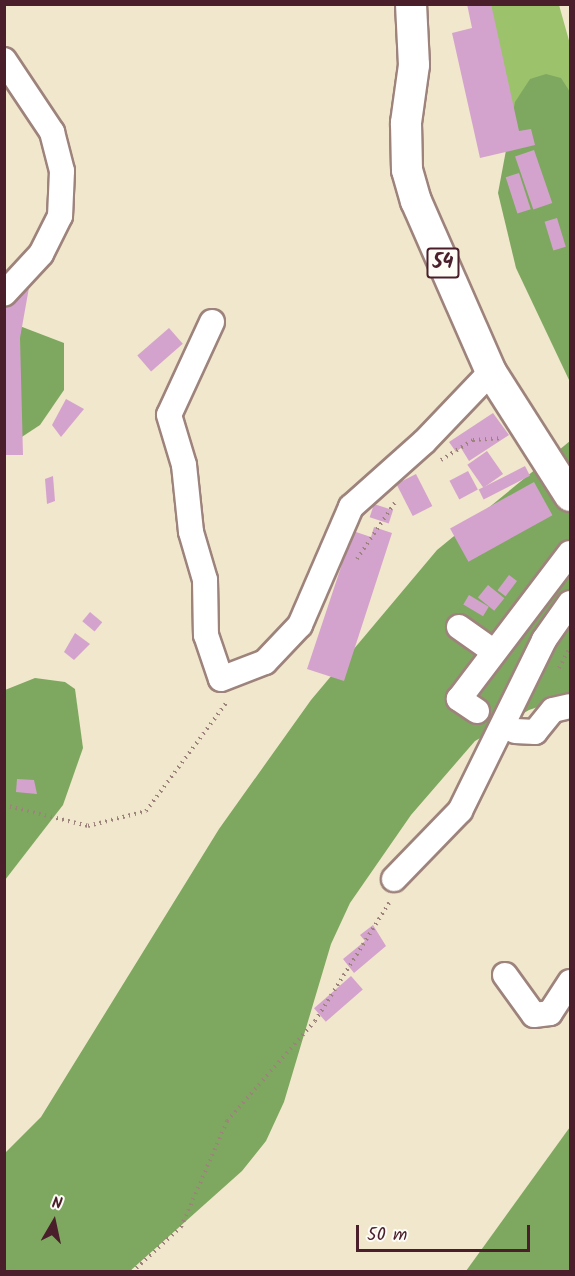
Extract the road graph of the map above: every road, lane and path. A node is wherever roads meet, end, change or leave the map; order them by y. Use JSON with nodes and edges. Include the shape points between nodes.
{"nodes":[{"id":1,"x":411,"y":4,"type":"edge"},
{"id":2,"x":4,"y":60,"type":"edge"},
{"id":3,"x":4,"y":294,"type":"edge"},
{"id":4,"x":212,"y":322,"type":"dead end"},
{"id":5,"x":491,"y":372,"type":"junction"},
{"id":6,"x":570,"y":496,"type":"edge"},
{"id":7,"x":570,"y":553,"type":"edge"},
{"id":8,"x":570,"y":603,"type":"edge"},
{"id":9,"x":459,"y":627,"type":"dead end"},
{"id":10,"x":570,"y":647,"type":"edge"},
{"id":11,"x":493,"y":651,"type":"junction"},
{"id":12,"x":555,"y":676,"type":"dead end"},
{"id":13,"x":570,"y":706,"type":"edge"},
{"id":14,"x":477,"y":711,"type":"dead end"},
{"id":15,"x":515,"y":730,"type":"dead end"},
{"id":16,"x":394,"y":888,"type":"joint"},
{"id":17,"x":505,"y":975,"type":"dead end"},
{"id":18,"x":570,"y":982,"type":"edge"},
{"id":19,"x":132,"y":1272,"type":"edge"}],
"edges":[{"from":1,"to":5,"type":"main road","number":"54","via":[[414,65],[406,123],[407,170],[416,201]]},
{"from":2,"to":3,"type":"street","via":[[52,132],[62,171],[60,216],[41,254]]},
{"from":4,"to":5,"type":"street","via":[[169,415],[184,465],[191,532],[205,580],[206,636],[221,679],[265,662],[300,625],[351,507],[424,442]]},
{"from":5,"to":6,"type":"main road","number":"54"},
{"from":7,"to":11,"type":"street"},
{"from":8,"to":16,"type":"street","via":[[544,640],[460,811]]},
{"from":9,"to":11,"type":"street"},
{"from":10,"to":12,"type":"path"},
{"from":11,"to":14,"type":"street","via":[[459,699]]},
{"from":13,"to":15,"type":"street","via":[[553,710],[535,732]]},
{"from":16,"to":19,"type":"path","via":[[315,1021],[227,1121],[180,1227]]},
{"from":17,"to":18,"type":"street","via":[[534,1015],[550,1012]]}]}
